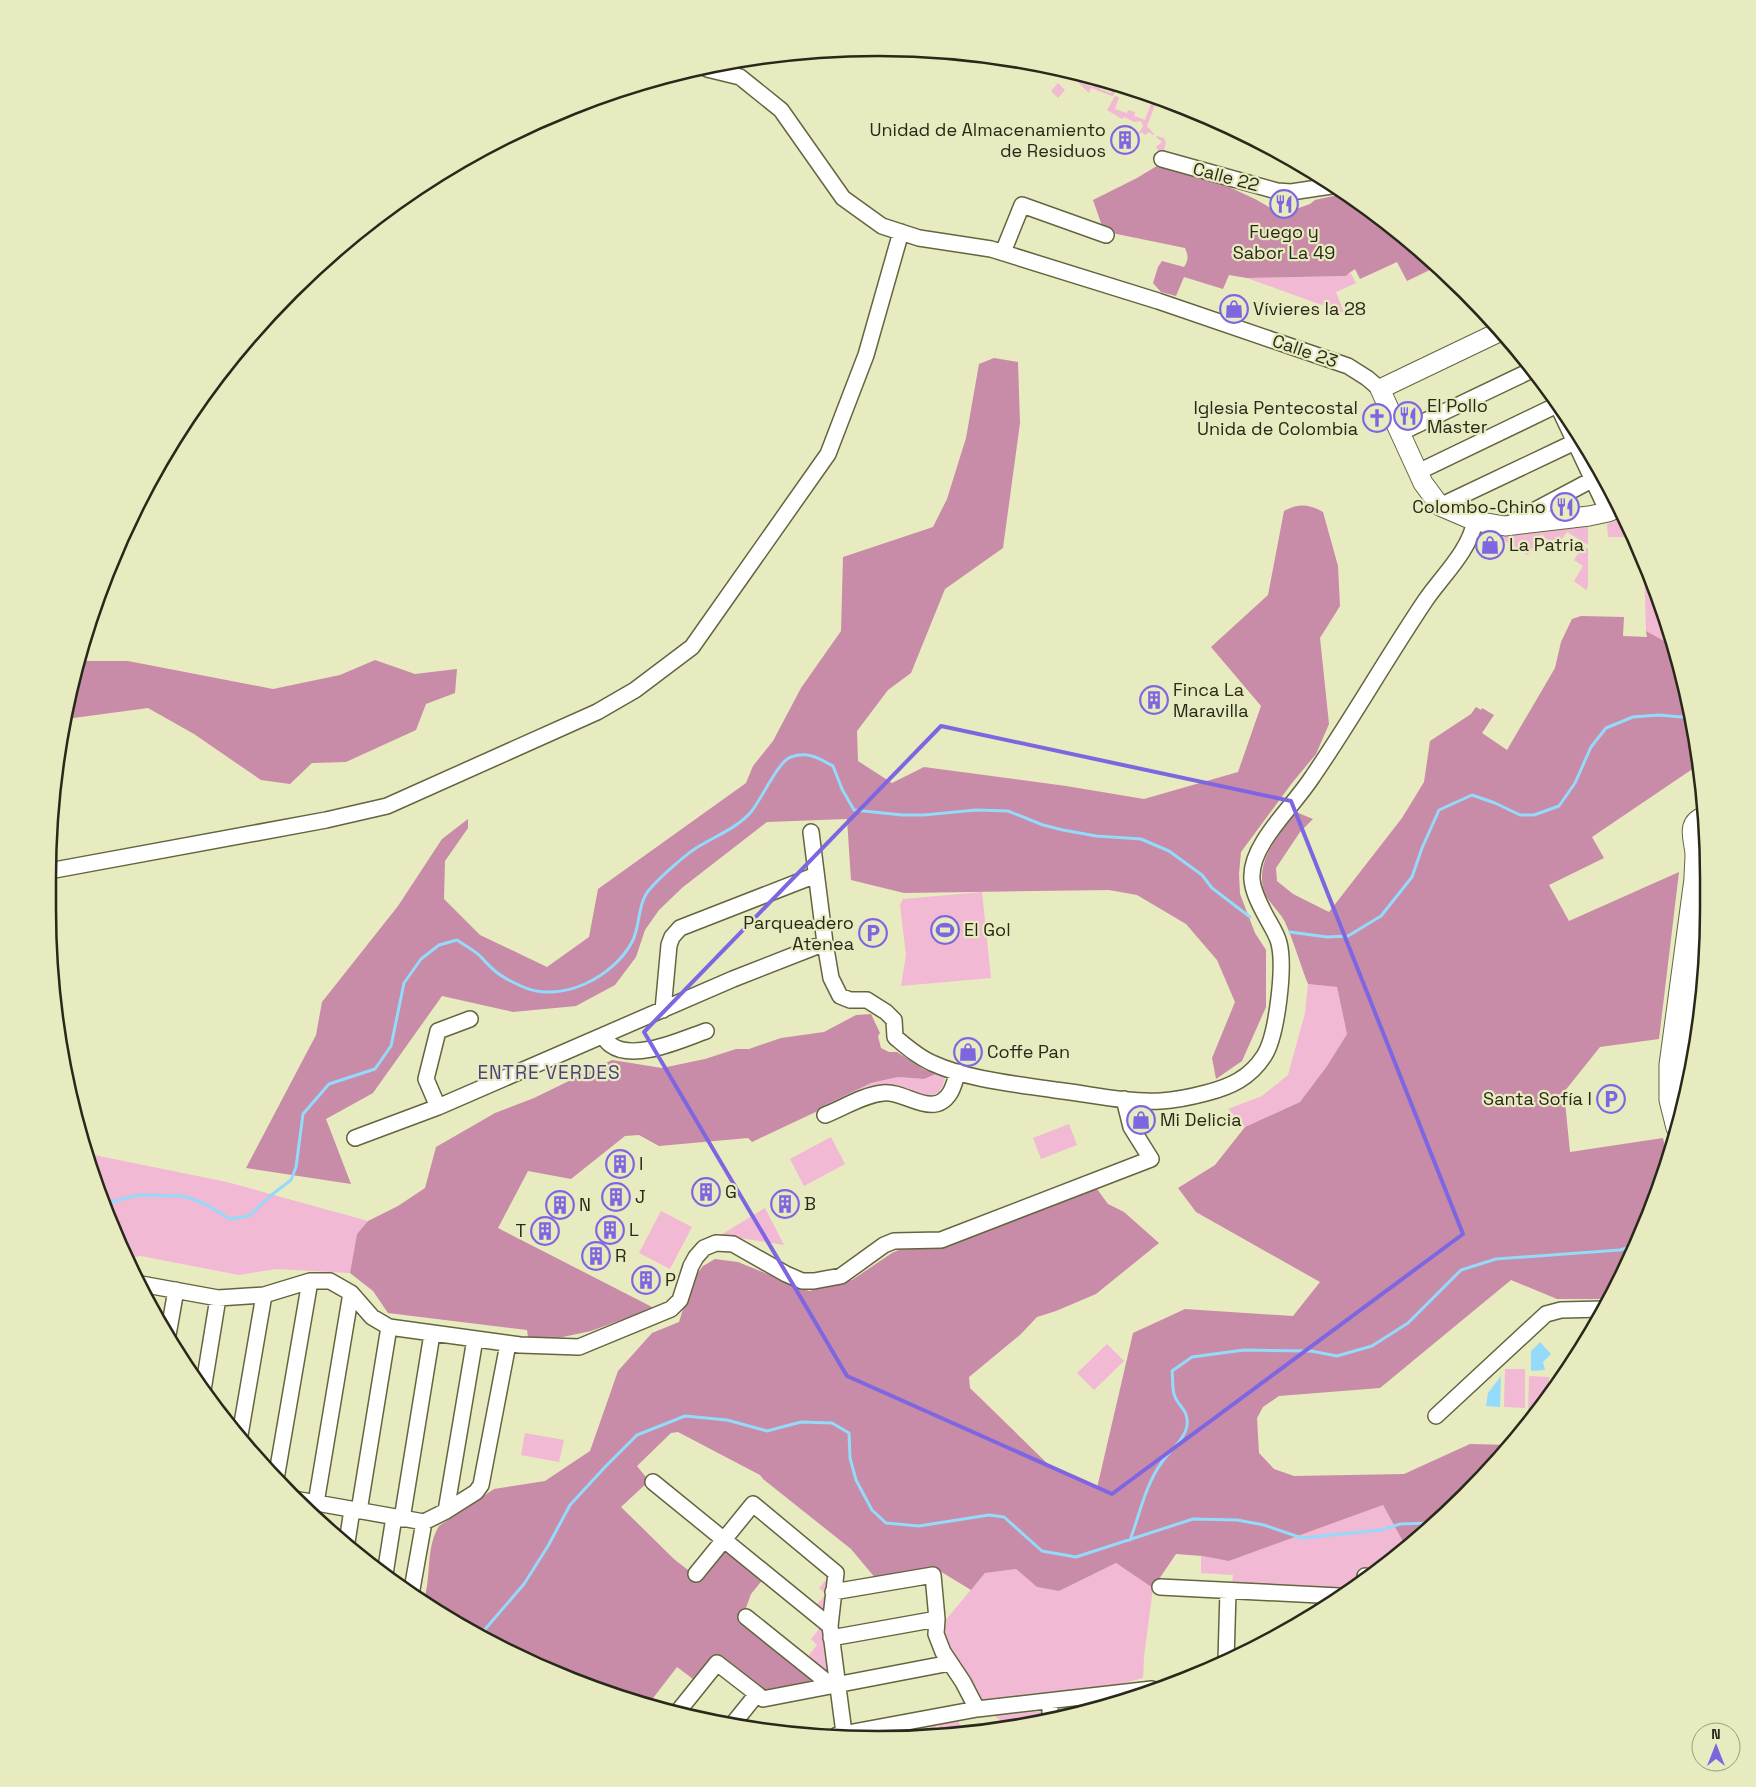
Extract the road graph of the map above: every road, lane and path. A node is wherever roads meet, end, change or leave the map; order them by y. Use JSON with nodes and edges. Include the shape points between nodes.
{"nodes":[{"id":1,"x":720,"y":72,"type":"edge"},
{"id":2,"x":1162,"y":159,"type":"dead end"},
{"id":3,"x":1323,"y":187,"type":"edge"},
{"id":4,"x":901,"y":232,"type":"junction"},
{"id":5,"x":1106,"y":235,"type":"dead end"},
{"id":6,"x":1003,"y":252,"type":"junction"},
{"id":7,"x":1494,"y":334,"type":"edge"},
{"id":8,"x":1526,"y":374,"type":"edge"},
{"id":9,"x":1380,"y":389,"type":"junction"},
{"id":10,"x":1551,"y":408,"type":"edge"},
{"id":11,"x":1400,"y":433,"type":"junction"},
{"id":12,"x":1574,"y":442,"type":"edge"},
{"id":13,"x":1418,"y":472,"type":"junction"},
{"id":14,"x":1596,"y":478,"type":"edge"},
{"id":15,"x":1440,"y":506,"type":"junction"},
{"id":16,"x":1612,"y":510,"type":"edge"},
{"id":17,"x":1475,"y":521,"type":"junction"},
{"id":18,"x":1505,"y":526,"type":"junction"},
{"id":19,"x":1698,"y":819,"type":"edge"},
{"id":20,"x":811,"y":832,"type":"dead end"},
{"id":21,"x":1699,"y":844,"type":"edge"},
{"id":22,"x":56,"y":870,"type":"edge"},
{"id":23,"x":816,"y":875,"type":"junction"},
{"id":24,"x":1699,"y":941,"type":"edge"},
{"id":25,"x":825,"y":943,"type":"junction"},
{"id":26,"x":1688,"y":982,"type":"junction"},
{"id":27,"x":663,"y":1010,"type":"junction"},
{"id":28,"x":470,"y":1020,"type":"dead end"},
{"id":29,"x":706,"y":1030,"type":"dead end"},
{"id":30,"x":603,"y":1036,"type":"junction"},
{"id":31,"x":1687,"y":1050,"type":"edge"},
{"id":32,"x":958,"y":1072,"type":"junction"},
{"id":33,"x":1124,"y":1099,"type":"junction"},
{"id":34,"x":438,"y":1107,"type":"junction"},
{"id":35,"x":825,"y":1116,"type":"dead end"},
{"id":36,"x":1673,"y":1117,"type":"edge"},
{"id":37,"x":355,"y":1138,"type":"dead end"},
{"id":38,"x":310,"y":1281,"type":"junction"},
{"id":39,"x":148,"y":1285,"type":"edge"},
{"id":40,"x":176,"y":1290,"type":"junction"},
{"id":41,"x":351,"y":1293,"type":"junction"},
{"id":42,"x":264,"y":1295,"type":"junction"},
{"id":43,"x":218,"y":1298,"type":"junction"},
{"id":44,"x":1596,"y":1309,"type":"edge"},
{"id":45,"x":170,"y":1326,"type":"edge"},
{"id":46,"x":389,"y":1327,"type":"junction"},
{"id":47,"x":432,"y":1334,"type":"junction"},
{"id":48,"x":475,"y":1339,"type":"junction"},
{"id":49,"x":508,"y":1344,"type":"junction"},
{"id":50,"x":205,"y":1379,"type":"edge"},
{"id":51,"x":1436,"y":1416,"type":"dead end"},
{"id":52,"x":241,"y":1428,"type":"edge"},
{"id":53,"x":278,"y":1470,"type":"edge"},
{"id":54,"x":652,"y":1482,"type":"dead end"},
{"id":55,"x":311,"y":1504,"type":"edge"},
{"id":56,"x":313,"y":1505,"type":"edge"},
{"id":57,"x":356,"y":1510,"type":"junction"},
{"id":58,"x":446,"y":1511,"type":"junction"},
{"id":59,"x":398,"y":1518,"type":"junction"},
{"id":60,"x":424,"y":1522,"type":"junction"},
{"id":61,"x":348,"y":1537,"type":"edge"},
{"id":62,"x":724,"y":1541,"type":"junction"},
{"id":63,"x":387,"y":1567,"type":"edge"},
{"id":64,"x":696,"y":1574,"type":"dead end"},
{"id":65,"x":413,"y":1586,"type":"edge"},
{"id":66,"x":1160,"y":1588,"type":"dead end"},
{"id":67,"x":1228,"y":1591,"type":"junction"},
{"id":68,"x":833,"y":1592,"type":"junction"},
{"id":69,"x":1329,"y":1596,"type":"edge"},
{"id":70,"x":746,"y":1617,"type":"dead end"},
{"id":71,"x":937,"y":1619,"type":"junction"},
{"id":72,"x":831,"y":1632,"type":"junction"},
{"id":73,"x":1226,"y":1653,"type":"edge"},
{"id":74,"x":950,"y":1663,"type":"junction"},
{"id":75,"x":834,"y":1686,"type":"junction"},
{"id":76,"x":757,"y":1694,"type":"junction"},
{"id":77,"x":1050,"y":1702,"type":"junction"},
{"id":78,"x":1091,"y":1703,"type":"edge"},
{"id":79,"x":682,"y":1707,"type":"edge"},
{"id":80,"x":977,"y":1709,"type":"junction"},
{"id":81,"x":1050,"y":1712,"type":"edge"},
{"id":82,"x":737,"y":1718,"type":"edge"},
{"id":83,"x":839,"y":1730,"type":"edge"},
{"id":84,"x":860,"y":1730,"type":"edge"}],
"edges":[{"from":1,"to":4,"type":"street","name":"Calle 23","via":[[740,77],[781,110],[843,198],[882,226]]},
{"from":2,"to":3,"type":"street","name":"Calle 22","via":[[1276,191]]},
{"from":4,"to":6,"type":"street","name":"Calle 23"},
{"from":4,"to":22,"type":"street","via":[[866,355],[828,454],[692,647],[635,690],[596,712],[388,806]]},
{"from":5,"to":6,"type":"street","via":[[1022,205]]},
{"from":6,"to":9,"type":"street","name":"Calle 23","via":[[1348,366]]},
{"from":7,"to":9,"type":"main road"},
{"from":8,"to":11,"type":"street"},
{"from":9,"to":11,"type":"main road","name":"Calle 23"},
{"from":10,"to":13,"type":"street"},
{"from":11,"to":13,"type":"main road","name":"Calle 23"},
{"from":12,"to":15,"type":"street"},
{"from":13,"to":15,"type":"main road","name":"Calle 23"},
{"from":14,"to":18,"type":"street"},
{"from":15,"to":17,"type":"main road"},
{"from":16,"to":18,"type":"main road","via":[[1589,516]]},
{"from":17,"to":18,"type":"main road"},
{"from":17,"to":33,"type":"street","via":[[1473,533],[1456,560],[1255,857],[1252,883],[1279,941],[1280,952],[1279,1004],[1266,1053],[1257,1066],[1227,1088],[1161,1101]]},
{"from":19,"to":21,"type":"main road","via":[[1692,831]]},
{"from":20,"to":23,"type":"street"},
{"from":21,"to":26,"type":"main road","via":[[1695,854]]},
{"from":23,"to":25,"type":"street"},
{"from":23,"to":27,"type":"street","via":[[680,928],[669,945]]},
{"from":24,"to":26,"type":"main road"},
{"from":25,"to":27,"type":"street"},
{"from":25,"to":32,"type":"street","via":[[831,978],[840,996],[867,1000],[886,1012],[894,1020],[895,1037],[921,1058]]},
{"from":26,"to":31,"type":"main road"},
{"from":26,"to":36,"type":"main road","via":[[1668,1084]]},
{"from":27,"to":30,"type":"street"},
{"from":28,"to":34,"type":"street","via":[[438,1031],[426,1079]]},
{"from":29,"to":30,"type":"street","via":[[655,1049],[633,1051],[611,1045]]},
{"from":30,"to":34,"type":"street"},
{"from":32,"to":33,"type":"street","via":[[1002,1082]]},
{"from":32,"to":35,"type":"street","via":[[952,1092],[934,1105],[883,1092]]},
{"from":33,"to":49,"type":"street","via":[[1131,1126],[1151,1160],[941,1240],[884,1244],[841,1276],[802,1281],[733,1244],[716,1243],[704,1248],[696,1257],[680,1300],[671,1309],[579,1348]]},
{"from":34,"to":37,"type":"street"},
{"from":38,"to":41,"type":"street","via":[[330,1281]]},
{"from":38,"to":42,"type":"street"},
{"from":38,"to":53,"type":"street"},
{"from":39,"to":40,"type":"street"},
{"from":40,"to":43,"type":"street"},
{"from":40,"to":45,"type":"street"},
{"from":41,"to":46,"type":"street","via":[[372,1317]]},
{"from":41,"to":55,"type":"street"},
{"from":42,"to":43,"type":"street"},
{"from":42,"to":52,"type":"street"},
{"from":43,"to":50,"type":"street"},
{"from":44,"to":51,"type":"street","via":[[1561,1310],[1546,1314]]},
{"from":46,"to":47,"type":"street"},
{"from":46,"to":57,"type":"street"},
{"from":47,"to":48,"type":"street"},
{"from":47,"to":59,"type":"street"},
{"from":48,"to":49,"type":"street"},
{"from":48,"to":58,"type":"street"},
{"from":49,"to":58,"type":"street","via":[[482,1484],[476,1492]]},
{"from":54,"to":62,"type":"street"},
{"from":56,"to":57,"type":"street"},
{"from":57,"to":59,"type":"street"},
{"from":57,"to":61,"type":"street"},
{"from":58,"to":60,"type":"street"},
{"from":59,"to":60,"type":"street"},
{"from":59,"to":63,"type":"street"},
{"from":60,"to":65,"type":"street"},
{"from":62,"to":64,"type":"street"},
{"from":62,"to":68,"type":"street","via":[[752,1504],[836,1573]]},
{"from":62,"to":72,"type":"street"},
{"from":66,"to":67,"type":"street"},
{"from":67,"to":69,"type":"street"},
{"from":67,"to":73,"type":"street"},
{"from":68,"to":71,"type":"street","via":[[933,1575]]},
{"from":68,"to":72,"type":"street"},
{"from":70,"to":75,"type":"street"},
{"from":71,"to":72,"type":"street"},
{"from":71,"to":74,"type":"street","via":[[936,1634]]},
{"from":72,"to":75,"type":"street"},
{"from":74,"to":75,"type":"street"},
{"from":74,"to":80,"type":"street"},
{"from":75,"to":76,"type":"street","via":[[763,1699]]},
{"from":75,"to":83,"type":"street"},
{"from":76,"to":79,"type":"street","via":[[717,1663]]},
{"from":76,"to":82,"type":"street"},
{"from":77,"to":78,"type":"street"},
{"from":77,"to":80,"type":"street"},
{"from":77,"to":81,"type":"street"},
{"from":80,"to":84,"type":"street"}]}
